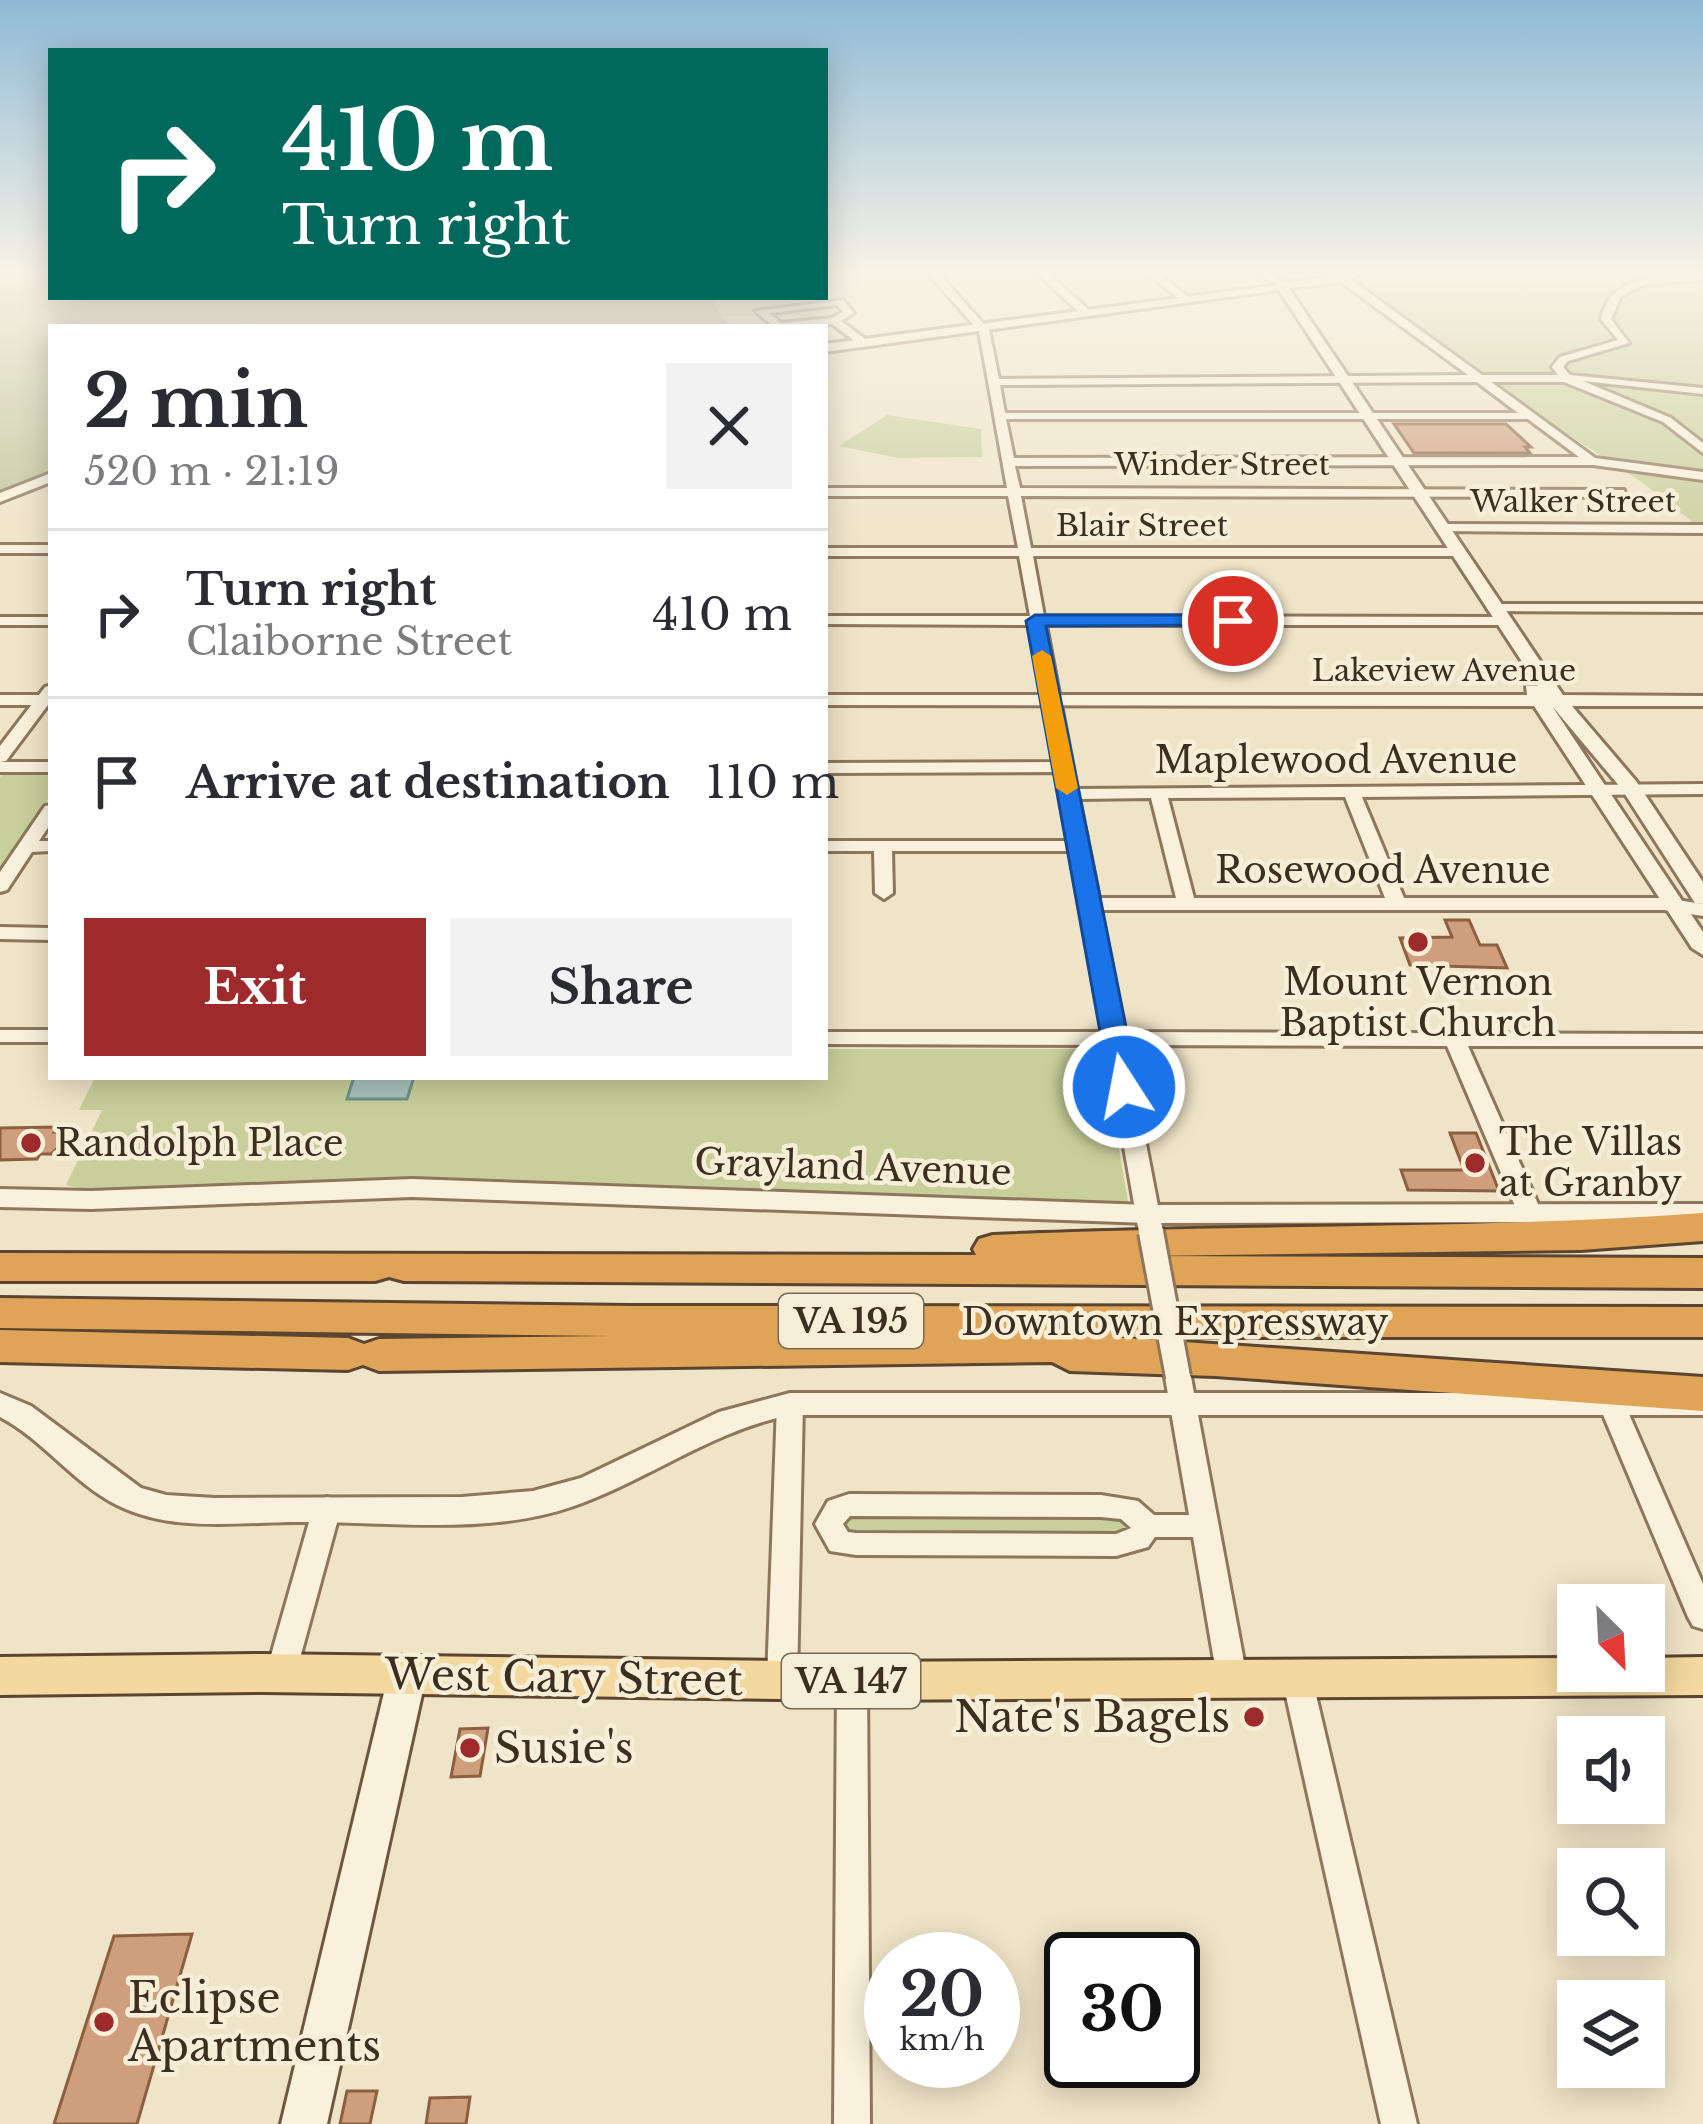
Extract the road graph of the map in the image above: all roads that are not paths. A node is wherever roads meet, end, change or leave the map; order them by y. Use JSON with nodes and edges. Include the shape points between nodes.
{"nodes":[{"id":1,"x":992,"y":371,"type":"edge"},
{"id":2,"x":1340,"y":371,"type":"edge"},
{"id":3,"x":1469,"y":371,"type":"edge"},
{"id":4,"x":1561,"y":371,"type":"edge"},
{"id":5,"x":1568,"y":379,"type":"junction"},
{"id":6,"x":1223,"y":381,"type":"junction"},
{"id":7,"x":1347,"y":381,"type":"junction"},
{"id":8,"x":1483,"y":381,"type":"junction"},
{"id":9,"x":994,"y":382,"type":"junction"},
{"id":10,"x":1107,"y":382,"type":"junction"},
{"id":11,"x":1703,"y":391,"type":"edge"},
{"id":12,"x":1001,"y":416,"type":"junction"},
{"id":13,"x":1118,"y":416,"type":"junction"},
{"id":14,"x":1242,"y":416,"type":"junction"},
{"id":15,"x":1368,"y":416,"type":"junction"},
{"id":16,"x":1531,"y":416,"type":"junction"},
{"id":17,"x":1703,"y":448,"type":"edge"},
{"id":18,"x":1593,"y":461,"type":"junction"},
{"id":19,"x":1006,"y":462,"type":"junction"},
{"id":20,"x":1399,"y":462,"type":"junction"},
{"id":21,"x":1703,"y":476,"type":"edge"},
{"id":22,"x":48,"y":477,"type":"edge"},
{"id":23,"x":1418,"y":491,"type":"junction"},
{"id":24,"x":828,"y":492,"type":"edge"},
{"id":25,"x":1012,"y":492,"type":"junction"},
{"id":26,"x":1619,"y":493,"type":"dead end"},
{"id":27,"x":0,"y":498,"type":"edge"},
{"id":28,"x":1443,"y":528,"type":"junction"},
{"id":29,"x":1703,"y":529,"type":"edge"},
{"id":30,"x":0,"y":549,"type":"edge"},
{"id":31,"x":48,"y":549,"type":"edge"},
{"id":32,"x":828,"y":552,"type":"edge"},
{"id":33,"x":1023,"y":552,"type":"junction"},
{"id":34,"x":1459,"y":552,"type":"junction"},
{"id":35,"x":1703,"y":608,"type":"edge"},
{"id":36,"x":1498,"y":614,"type":"junction"},
{"id":37,"x":828,"y":620,"type":"edge"},
{"id":38,"x":0,"y":621,"type":"edge"},
{"id":39,"x":48,"y":621,"type":"edge"},
{"id":40,"x":1035,"y":621,"type":"junction"},
{"id":41,"x":48,"y":696,"type":"edge"},
{"id":42,"x":48,"y":697,"type":"edge"},
{"id":43,"x":1546,"y":699,"type":"junction"},
{"id":44,"x":0,"y":700,"type":"edge"},
{"id":45,"x":828,"y":700,"type":"edge"},
{"id":46,"x":1050,"y":700,"type":"junction"},
{"id":47,"x":1703,"y":701,"type":"edge"},
{"id":48,"x":0,"y":757,"type":"edge"},
{"id":49,"x":0,"y":767,"type":"edge"},
{"id":50,"x":48,"y":767,"type":"edge"},
{"id":51,"x":828,"y":767,"type":"edge"},
{"id":52,"x":1063,"y":767,"type":"junction"},
{"id":53,"x":1703,"y":789,"type":"edge"},
{"id":54,"x":1604,"y":793,"type":"junction"},
{"id":55,"x":1068,"y":794,"type":"junction"},
{"id":56,"x":1158,"y":794,"type":"junction"},
{"id":57,"x":1352,"y":794,"type":"junction"},
{"id":58,"x":1634,"y":794,"type":"junction"},
{"id":59,"x":1703,"y":799,"type":"edge"},
{"id":60,"x":48,"y":814,"type":"edge"},
{"id":61,"x":1078,"y":846,"type":"junction"},
{"id":62,"x":26,"y":847,"type":"junction"},
{"id":63,"x":48,"y":847,"type":"edge"},
{"id":64,"x":828,"y":847,"type":"edge"},
{"id":65,"x":883,"y":847,"type":"junction"},
{"id":66,"x":0,"y":886,"type":"edge"},
{"id":67,"x":884,"y":893,"type":"dead end"},
{"id":68,"x":1703,"y":899,"type":"edge"},
{"id":69,"x":1396,"y":902,"type":"junction"},
{"id":70,"x":1186,"y":903,"type":"junction"},
{"id":71,"x":1089,"y":904,"type":"junction"},
{"id":72,"x":1676,"y":905,"type":"junction"},
{"id":73,"x":1703,"y":910,"type":"edge"},
{"id":74,"x":0,"y":934,"type":"edge"},
{"id":75,"x":48,"y":934,"type":"edge"},
{"id":76,"x":1703,"y":948,"type":"edge"},
{"id":77,"x":0,"y":1036,"type":"edge"},
{"id":78,"x":48,"y":1036,"type":"edge"},
{"id":79,"x":828,"y":1038,"type":"edge"},
{"id":80,"x":1114,"y":1038,"type":"junction"},
{"id":81,"x":1455,"y":1039,"type":"junction"},
{"id":82,"x":1703,"y":1040,"type":"edge"},
{"id":83,"x":0,"y":1198,"type":"edge"},
{"id":84,"x":1530,"y":1213,"type":"junction"},
{"id":85,"x":1703,"y":1213,"type":"edge"},
{"id":86,"x":1150,"y":1223,"type":"junction"},
{"id":87,"x":1703,"y":1227,"type":"edge"},
{"id":88,"x":0,"y":1267,"type":"edge"},
{"id":89,"x":759,"y":1269,"type":"junction"},
{"id":90,"x":1703,"y":1273,"type":"edge"},
{"id":91,"x":0,"y":1313,"type":"edge"},
{"id":92,"x":1703,"y":1325,"type":"edge"},
{"id":93,"x":0,"y":1346,"type":"edge"},
{"id":94,"x":917,"y":1349,"type":"junction"},
{"id":95,"x":1179,"y":1390,"type":"junction"},
{"id":96,"x":1703,"y":1394,"type":"edge"},
{"id":97,"x":0,"y":1404,"type":"edge"},
{"id":98,"x":790,"y":1404,"type":"junction"},
{"id":99,"x":1612,"y":1405,"type":"junction"},
{"id":100,"x":1703,"y":1405,"type":"edge"},
{"id":101,"x":327,"y":1508,"type":"junction"},
{"id":102,"x":785,"y":1525,"type":"junction"},
{"id":103,"x":1203,"y":1526,"type":"junction"},
{"id":104,"x":1703,"y":1617,"type":"edge"},
{"id":105,"x":281,"y":1673,"type":"junction"},
{"id":106,"x":0,"y":1676,"type":"edge"},
{"id":107,"x":407,"y":1676,"type":"junction"},
{"id":108,"x":1703,"y":1676,"type":"edge"},
{"id":109,"x":1232,"y":1678,"type":"junction"},
{"id":110,"x":1298,"y":1678,"type":"junction"},
{"id":111,"x":782,"y":1680,"type":"junction"},
{"id":112,"x":852,"y":1681,"type":"junction"},
{"id":113,"x":304,"y":2124,"type":"edge"},
{"id":114,"x":852,"y":2124,"type":"edge"},
{"id":115,"x":1399,"y":2124,"type":"edge"}],
"edges":[{"from":1,"to":9,"type":"street"},
{"from":2,"to":7,"type":"street"},
{"from":3,"to":8,"type":"street"},
{"from":4,"to":5,"type":"street"},
{"from":5,"to":8,"type":"street"},
{"from":5,"to":11,"type":"street"},
{"from":5,"to":17,"type":"street","via":[[1667,420]]},
{"from":6,"to":7,"type":"street"},
{"from":6,"to":10,"type":"street"},
{"from":6,"to":14,"type":"street"},
{"from":7,"to":8,"type":"street"},
{"from":7,"to":15,"type":"street"},
{"from":8,"to":16,"type":"street"},
{"from":9,"to":10,"type":"street"},
{"from":9,"to":12,"type":"street"},
{"from":10,"to":13,"type":"street"},
{"from":12,"to":13,"type":"street"},
{"from":12,"to":19,"type":"street"},
{"from":13,"to":14,"type":"street"},
{"from":14,"to":15,"type":"street"},
{"from":15,"to":16,"type":"street"},
{"from":15,"to":20,"type":"street"},
{"from":16,"to":18,"type":"street"},
{"from":18,"to":20,"type":"street"},
{"from":18,"to":21,"type":"street"},
{"from":19,"to":20,"type":"street"},
{"from":19,"to":25,"type":"street"},
{"from":20,"to":23,"type":"street"},
{"from":22,"to":27,"type":"street"},
{"from":23,"to":25,"type":"street","name":"Winder Street"},
{"from":23,"to":26,"type":"street","name":"Winder Street"},
{"from":23,"to":28,"type":"street"},
{"from":24,"to":25,"type":"street","name":"Winder Street"},
{"from":25,"to":33,"type":"street"},
{"from":28,"to":29,"type":"street","name":"Walker Street"},
{"from":28,"to":34,"type":"street"},
{"from":30,"to":31,"type":"street"},
{"from":32,"to":33,"type":"street","name":"Blair Street"},
{"from":33,"to":34,"type":"street","name":"Blair Street"},
{"from":33,"to":40,"type":"street"},
{"from":34,"to":36,"type":"street"},
{"from":35,"to":36,"type":"street"},
{"from":36,"to":40,"type":"street"},
{"from":36,"to":43,"type":"street"},
{"from":37,"to":40,"type":"street"},
{"from":38,"to":39,"type":"street"},
{"from":40,"to":46,"type":"street"},
{"from":41,"to":44,"type":"street"},
{"from":42,"to":48,"type":"street"},
{"from":43,"to":46,"type":"street","name":"Lakeview Avenue"},
{"from":43,"to":47,"type":"street","name":"Lakeview Avenue"},
{"from":43,"to":54,"type":"street"},
{"from":43,"to":58,"type":"street"},
{"from":45,"to":46,"type":"street","name":"Lakeview Avenue"},
{"from":46,"to":52,"type":"street"},
{"from":49,"to":50,"type":"street"},
{"from":51,"to":52,"type":"street"},
{"from":52,"to":55,"type":"street"},
{"from":53,"to":58,"type":"street","name":"Maplewood Avenue"},
{"from":54,"to":57,"type":"street","name":"Maplewood Avenue"},
{"from":54,"to":58,"type":"street","name":"Maplewood Avenue"},
{"from":54,"to":72,"type":"street"},
{"from":55,"to":56,"type":"street","name":"Maplewood Avenue"},
{"from":55,"to":61,"type":"street"},
{"from":56,"to":57,"type":"street","name":"Maplewood Avenue"},
{"from":56,"to":70,"type":"street"},
{"from":57,"to":69,"type":"street"},
{"from":58,"to":59,"type":"street","name":"Maplewood Avenue"},
{"from":58,"to":68,"type":"street"},
{"from":60,"to":62,"type":"street"},
{"from":61,"to":65,"type":"street"},
{"from":61,"to":71,"type":"street"},
{"from":62,"to":63,"type":"street"},
{"from":62,"to":66,"type":"street"},
{"from":64,"to":65,"type":"street"},
{"from":65,"to":67,"type":"street"},
{"from":68,"to":72,"type":"street","name":"Rosewood Avenue"},
{"from":69,"to":70,"type":"street","name":"Rosewood Avenue"},
{"from":69,"to":72,"type":"street","name":"Rosewood Avenue"},
{"from":70,"to":71,"type":"street","name":"Rosewood Avenue"},
{"from":71,"to":80,"type":"street"},
{"from":72,"to":73,"type":"street","name":"Rosewood Avenue"},
{"from":72,"to":76,"type":"street"},
{"from":74,"to":75,"type":"street"},
{"from":77,"to":78,"type":"street"},
{"from":79,"to":80,"type":"street"},
{"from":80,"to":81,"type":"street"},
{"from":80,"to":86,"type":"street"},
{"from":81,"to":82,"type":"street"},
{"from":81,"to":84,"type":"street"},
{"from":83,"to":86,"type":"street","name":"Grayland Avenue","via":[[412,1188]]},
{"from":84,"to":85,"type":"street","name":"Grayland Avenue"},
{"from":84,"to":86,"type":"street","name":"Grayland Avenue"},
{"from":86,"to":95,"type":"street","bridge":true},
{"from":87,"to":89,"type":"highway","via":[[1186,1240]]},
{"from":88,"to":89,"type":"highway","name":"Downtown Expressway","number":"VA 195"},
{"from":89,"to":90,"type":"highway","name":"Downtown Expressway","number":"VA 195"},
{"from":91,"to":92,"type":"highway","name":"Downtown Expressway","number":"VA 195"},
{"from":92,"to":94,"type":"highway","via":[[1607,1335]]},
{"from":93,"to":94,"type":"highway","via":[[364,1355]]},
{"from":94,"to":96,"type":"highway","via":[[1215,1360]]},
{"from":95,"to":98,"type":"street"},
{"from":95,"to":99,"type":"street"},
{"from":95,"to":103,"type":"street"},
{"from":97,"to":101,"type":"street","via":[[24,1414],[109,1485],[150,1505]]},
{"from":98,"to":101,"type":"street","via":[[738,1413],[560,1498],[519,1506]]},
{"from":98,"to":102,"type":"street"},
{"from":99,"to":100,"type":"street"},
{"from":99,"to":104,"type":"street"},
{"from":101,"to":105,"type":"street"},
{"from":102,"to":103,"type":"street","via":[[829,1524],[849,1505],[1101,1506],[1128,1508],[1148,1526]]},
{"from":102,"to":111,"type":"street"},
{"from":103,"to":109,"type":"street"},
{"from":105,"to":106,"type":"main road","name":"West Cary Street","number":"VA 147"},
{"from":105,"to":107,"type":"main road","name":"West Cary Street","number":"VA 147"},
{"from":107,"to":111,"type":"main road","name":"West Cary Street","number":"VA 147"},
{"from":107,"to":113,"type":"main road"},
{"from":108,"to":110,"type":"main road","name":"West Cary Street","number":"VA 147"},
{"from":109,"to":110,"type":"main road","name":"West Cary Street","number":"VA 147"},
{"from":109,"to":112,"type":"main road","name":"West Cary Street","number":"VA 147"},
{"from":110,"to":115,"type":"street"},
{"from":111,"to":112,"type":"main road","name":"West Cary Street","number":"VA 147"},
{"from":112,"to":114,"type":"street"}]}
